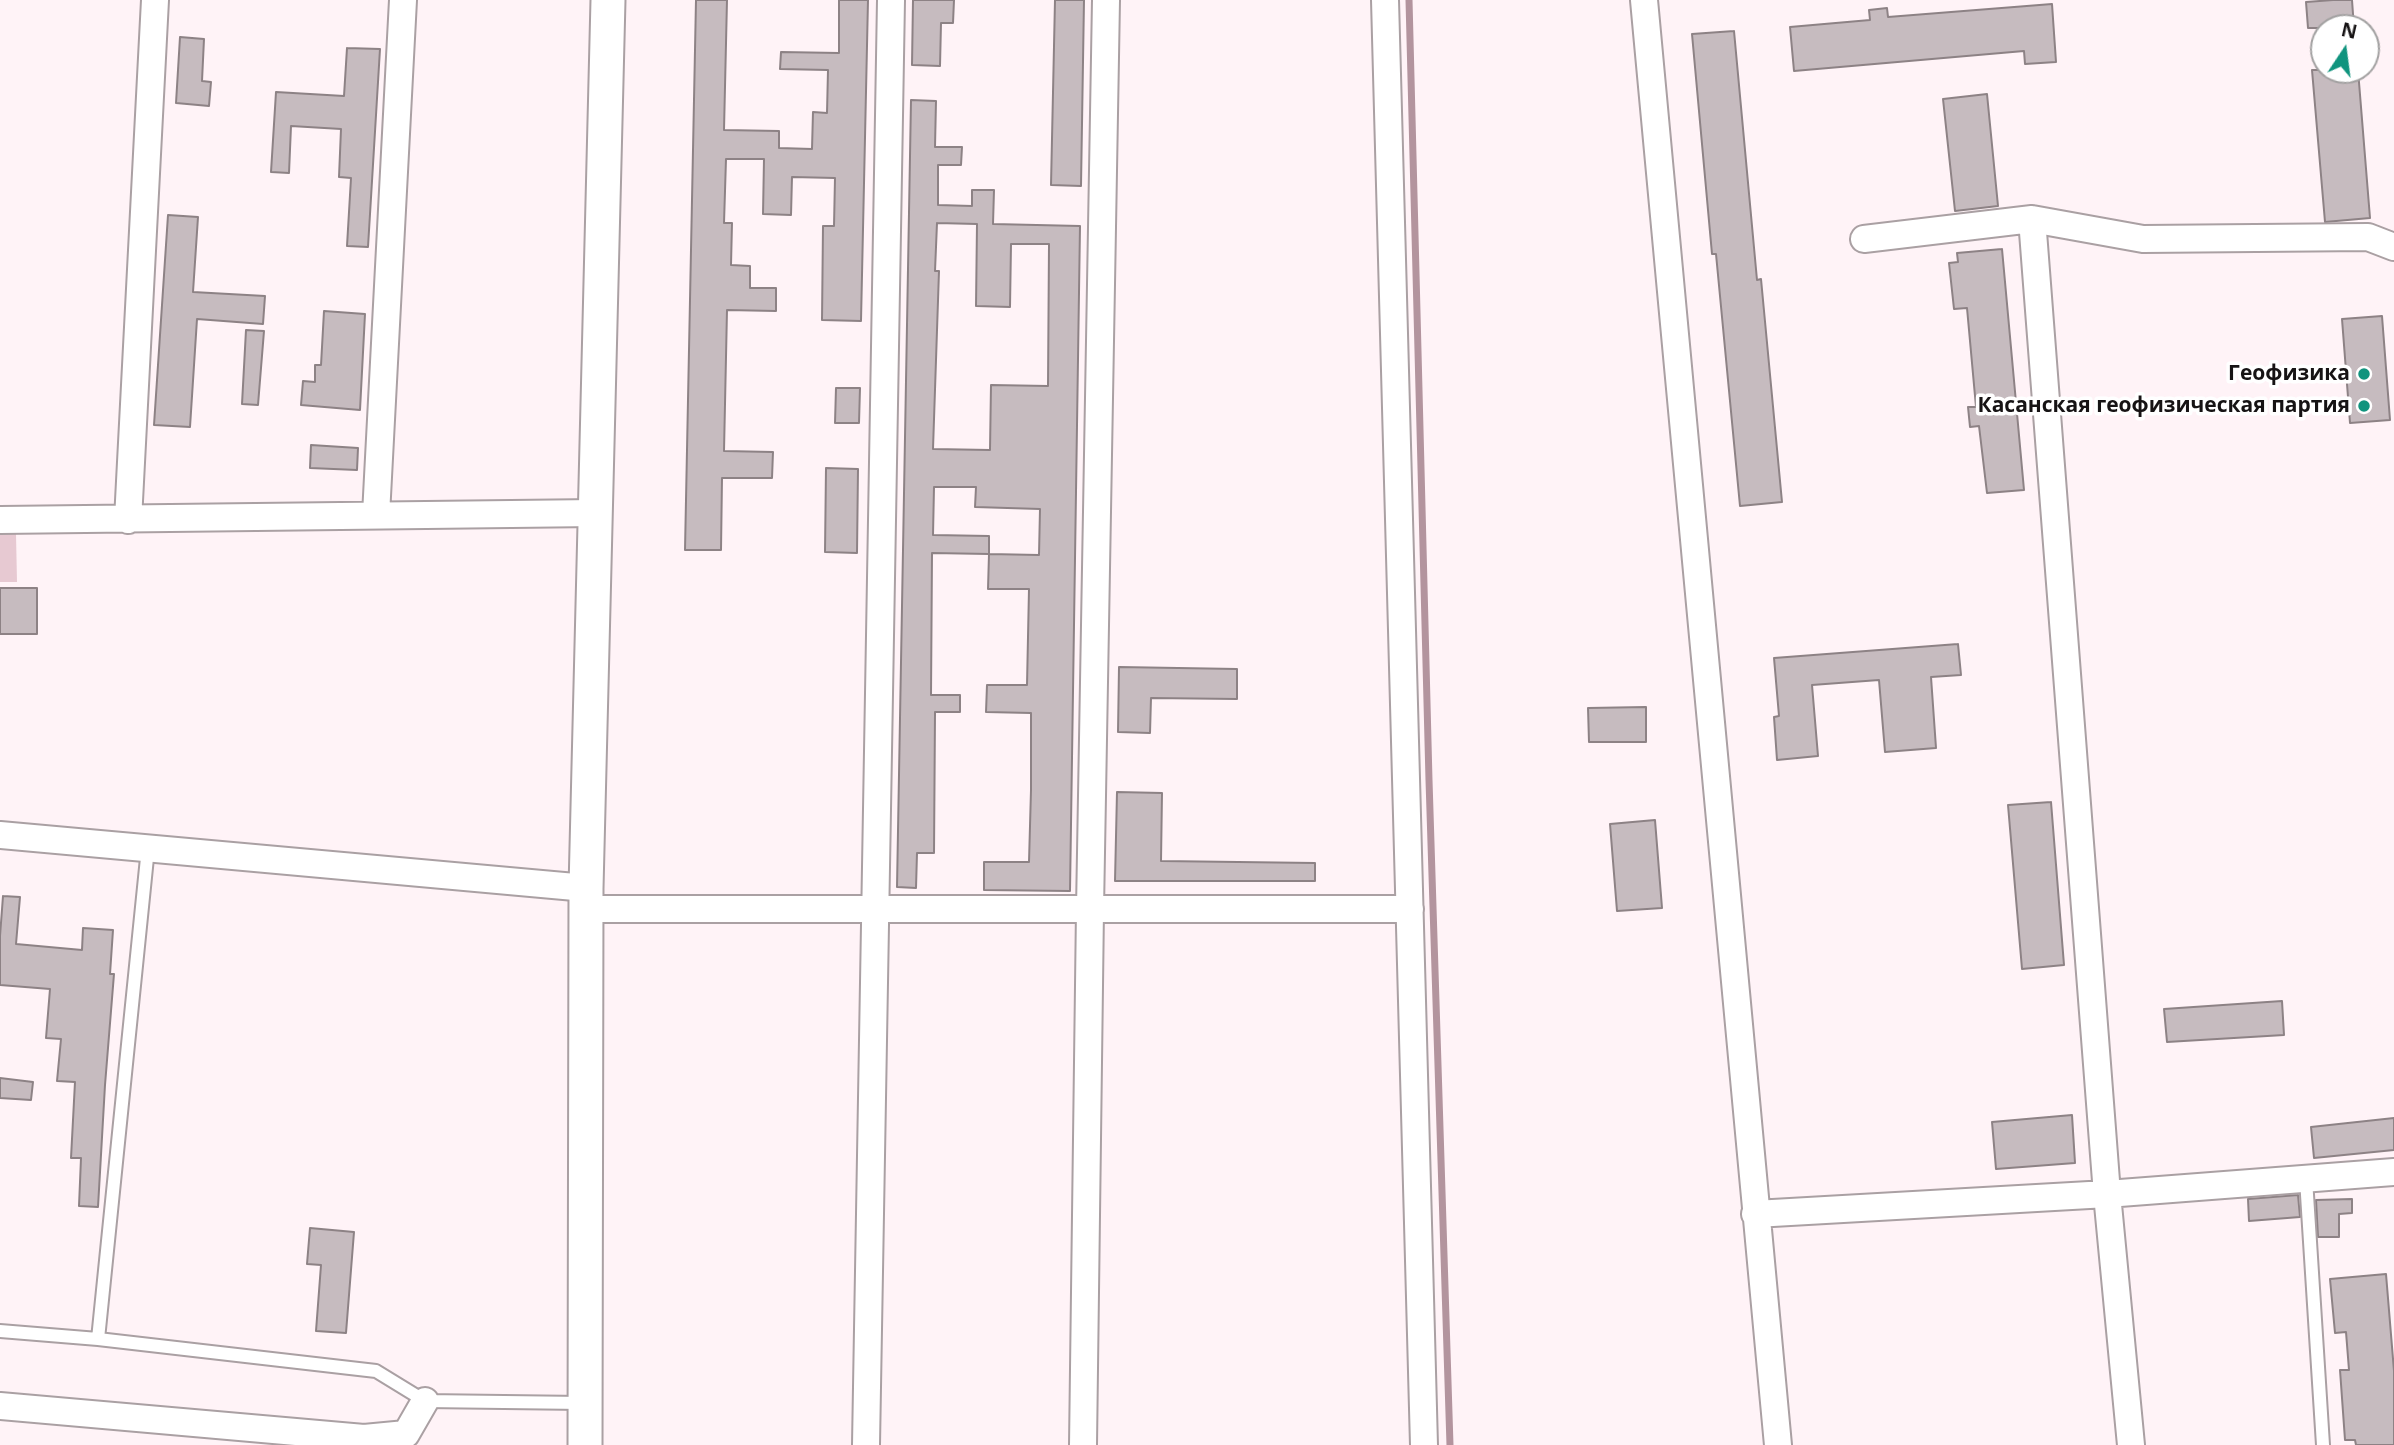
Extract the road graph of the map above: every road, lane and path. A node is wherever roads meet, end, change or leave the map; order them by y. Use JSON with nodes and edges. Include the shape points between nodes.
{"nodes":[{"id":1,"x":155,"y":0,"type":"edge"},
{"id":2,"x":403,"y":0,"type":"edge"},
{"id":3,"x":608,"y":0,"type":"edge"},
{"id":4,"x":891,"y":0,"type":"edge"},
{"id":5,"x":1106,"y":0,"type":"edge"},
{"id":6,"x":1385,"y":0,"type":"edge"},
{"id":7,"x":1644,"y":0,"type":"edge"},
{"id":8,"x":2032,"y":219,"type":"junction"},
{"id":9,"x":1864,"y":239,"type":"dead end"},
{"id":10,"x":2394,"y":247,"type":"edge"},
{"id":11,"x":596,"y":513,"type":"junction"},
{"id":12,"x":376,"y":514,"type":"junction"},
{"id":13,"x":0,"y":520,"type":"edge"},
{"id":14,"x":128,"y":520,"type":"junction"},
{"id":15,"x":0,"y":835,"type":"edge"},
{"id":16,"x":148,"y":848,"type":"junction"},
{"id":17,"x":587,"y":898,"type":"junction"},
{"id":18,"x":875,"y":909,"type":"junction"},
{"id":19,"x":1090,"y":909,"type":"junction"},
{"id":20,"x":1409,"y":909,"type":"junction"},
{"id":21,"x":2394,"y":1171,"type":"edge"},
{"id":22,"x":2306,"y":1179,"type":"junction"},
{"id":23,"x":2107,"y":1194,"type":"junction"},
{"id":24,"x":1755,"y":1214,"type":"junction"},
{"id":25,"x":0,"y":1331,"type":"edge"},
{"id":26,"x":98,"y":1339,"type":"junction"},
{"id":27,"x":425,"y":1401,"type":"junction"},
{"id":28,"x":587,"y":1403,"type":"junction"},
{"id":29,"x":0,"y":1406,"type":"edge"},
{"id":30,"x":585,"y":1445,"type":"edge"},
{"id":31,"x":866,"y":1445,"type":"edge"},
{"id":32,"x":1083,"y":1445,"type":"edge"},
{"id":33,"x":1424,"y":1445,"type":"edge"},
{"id":34,"x":1778,"y":1445,"type":"edge"},
{"id":35,"x":2131,"y":1445,"type":"edge"},
{"id":36,"x":2323,"y":1445,"type":"edge"}],
"edges":[{"from":1,"to":14,"type":"street"},
{"from":2,"to":12,"type":"street"},
{"from":3,"to":11,"type":"street"},
{"from":4,"to":18,"type":"street"},
{"from":5,"to":19,"type":"street"},
{"from":6,"to":20,"type":"street"},
{"from":7,"to":24,"type":"street"},
{"from":8,"to":9,"type":"street"},
{"from":8,"to":10,"type":"street","via":[[2144,239],[2368,237]]},
{"from":8,"to":23,"type":"street"},
{"from":11,"to":12,"type":"street"},
{"from":11,"to":17,"type":"street"},
{"from":12,"to":14,"type":"street"},
{"from":13,"to":14,"type":"street"},
{"from":15,"to":16,"type":"street"},
{"from":16,"to":17,"type":"street"},
{"from":16,"to":26,"type":"lane"},
{"from":17,"to":18,"type":"street"},
{"from":17,"to":28,"type":"street"},
{"from":18,"to":19,"type":"street"},
{"from":18,"to":31,"type":"street"},
{"from":19,"to":20,"type":"street"},
{"from":19,"to":32,"type":"street"},
{"from":20,"to":33,"type":"street"},
{"from":21,"to":22,"type":"street"},
{"from":22,"to":23,"type":"street"},
{"from":22,"to":36,"type":"lane"},
{"from":23,"to":24,"type":"street"},
{"from":23,"to":35,"type":"street"},
{"from":24,"to":34,"type":"street"},
{"from":25,"to":26,"type":"lane"},
{"from":26,"to":27,"type":"lane","via":[[376,1371]]},
{"from":27,"to":28,"type":"lane"},
{"from":27,"to":29,"type":"street","via":[[406,1434],[364,1438]]},
{"from":28,"to":30,"type":"street"}]}
